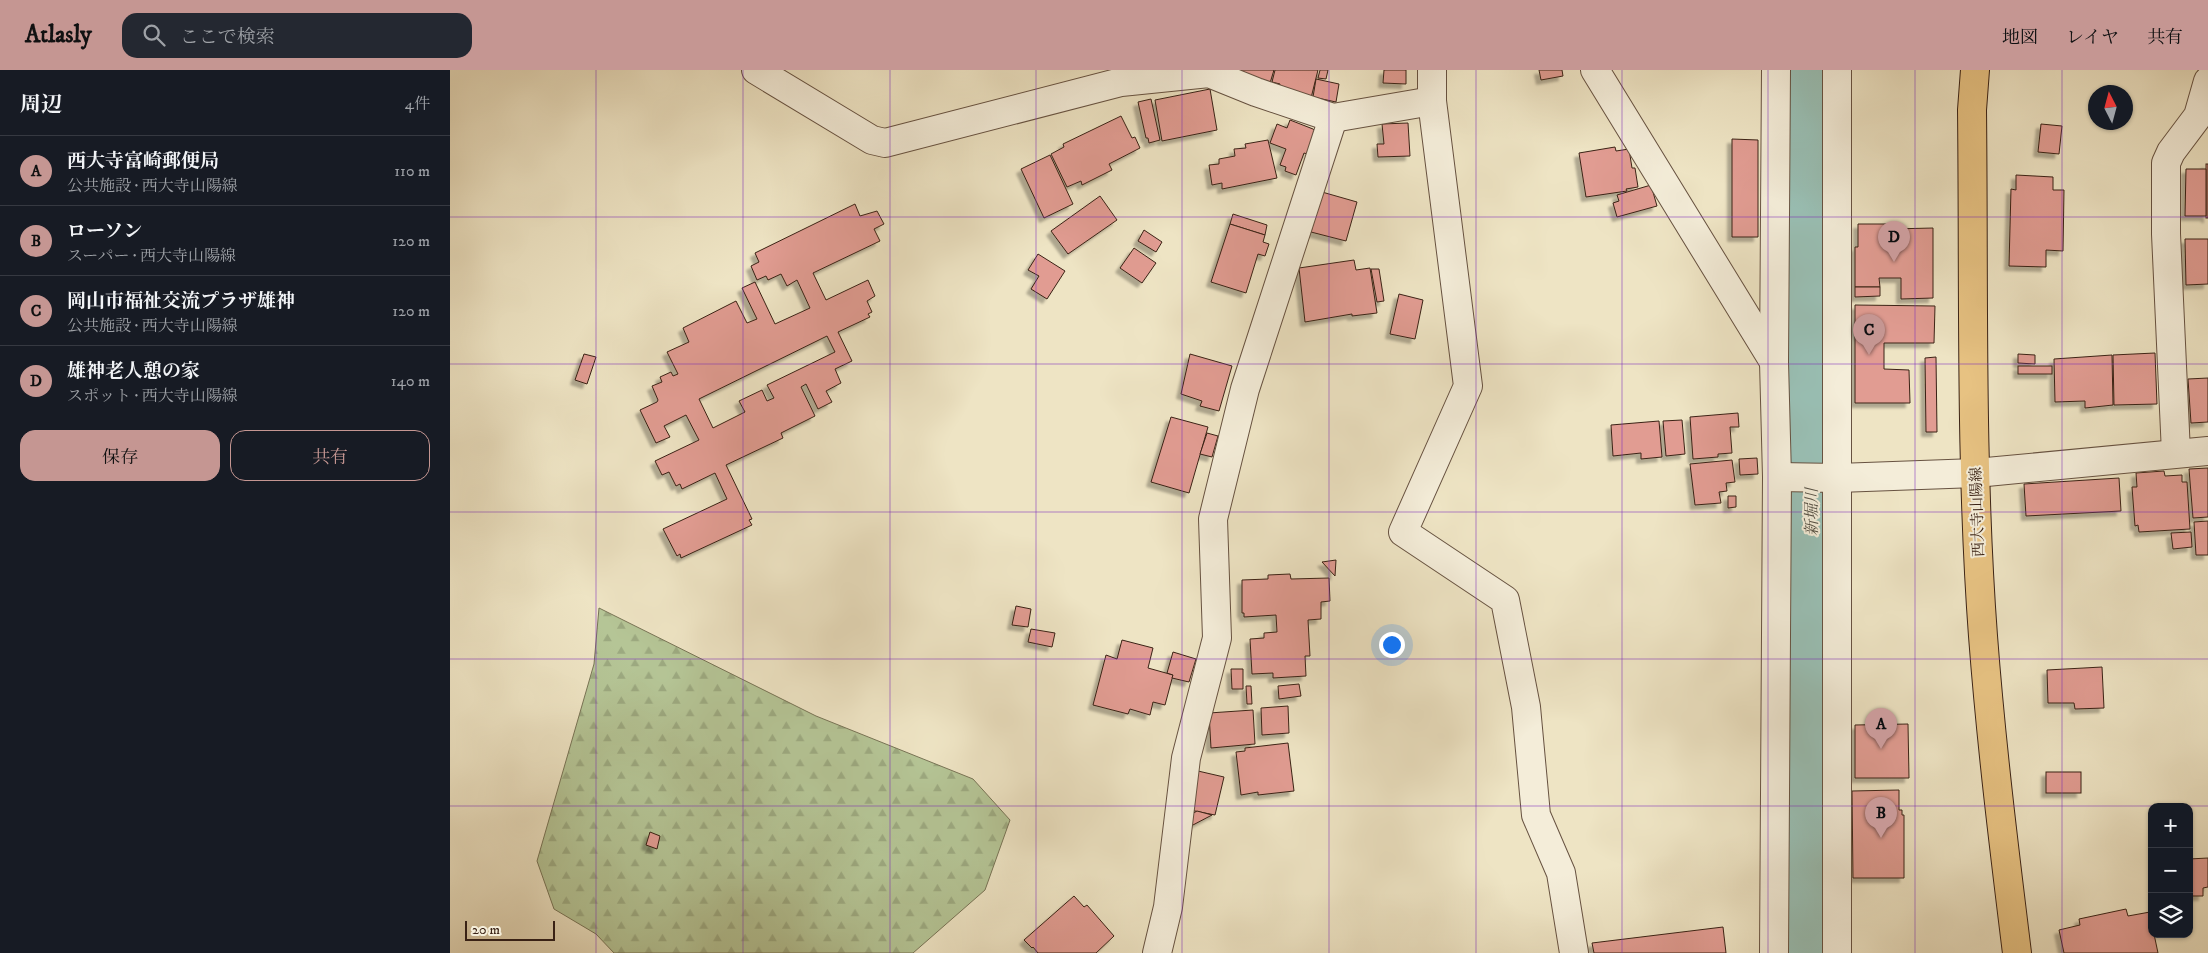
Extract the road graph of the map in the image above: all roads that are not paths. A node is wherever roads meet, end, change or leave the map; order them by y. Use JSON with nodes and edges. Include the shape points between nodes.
{"nodes":[{"id":1,"x":756,"y":70,"type":"edge"},
{"id":2,"x":1432,"y":70,"type":"edge"},
{"id":3,"x":1595,"y":70,"type":"edge"},
{"id":4,"x":1776,"y":70,"type":"edge"},
{"id":5,"x":1837,"y":70,"type":"edge"},
{"id":6,"x":1975,"y":70,"type":"edge"},
{"id":7,"x":2208,"y":81,"type":"edge"},
{"id":8,"x":1432,"y":101,"type":"junction"},
{"id":9,"x":1333,"y":118,"type":"junction"},
{"id":10,"x":1774,"y":362,"type":"junction"},
{"id":11,"x":2208,"y":451,"type":"edge"},
{"id":12,"x":2176,"y":453,"type":"junction"},
{"id":13,"x":1976,"y":473,"type":"junction"},
{"id":14,"x":1782,"y":477,"type":"junction"},
{"id":15,"x":1833,"y":478,"type":"junction"},
{"id":16,"x":1157,"y":953,"type":"edge"},
{"id":17,"x":1574,"y":953,"type":"edge"},
{"id":18,"x":1774,"y":953,"type":"edge"},
{"id":19,"x":1837,"y":953,"type":"edge"},
{"id":20,"x":2018,"y":953,"type":"edge"}],
"edges":[{"from":1,"to":9,"type":"street","via":[[872,140],[885,143],[1121,82],[1209,73]]},
{"from":2,"to":8,"type":"street"},
{"from":3,"to":10,"type":"street"},
{"from":4,"to":10,"type":"street"},
{"from":5,"to":15,"type":"street"},
{"from":6,"to":13,"type":"main road","name":"西大寺山陽線","via":[[1972,110]]},
{"from":7,"to":12,"type":"street","via":[[2198,116],[2166,163]]},
{"from":8,"to":9,"type":"street"},
{"from":8,"to":17,"type":"street","via":[[1468,386],[1403,532],[1505,600],[1526,707],[1536,816],[1561,873]]},
{"from":9,"to":16,"type":"street","via":[[1245,389],[1213,519],[1217,638],[1186,758],[1168,907]]},
{"from":10,"to":14,"type":"street"},
{"from":11,"to":12,"type":"street"},
{"from":12,"to":13,"type":"street"},
{"from":13,"to":15,"type":"street"},
{"from":13,"to":20,"type":"main road","name":"西大寺山陽線","via":[[1985,654],[1996,786]]},
{"from":14,"to":15,"type":"street"},
{"from":14,"to":18,"type":"street"},
{"from":15,"to":19,"type":"street"}]}
